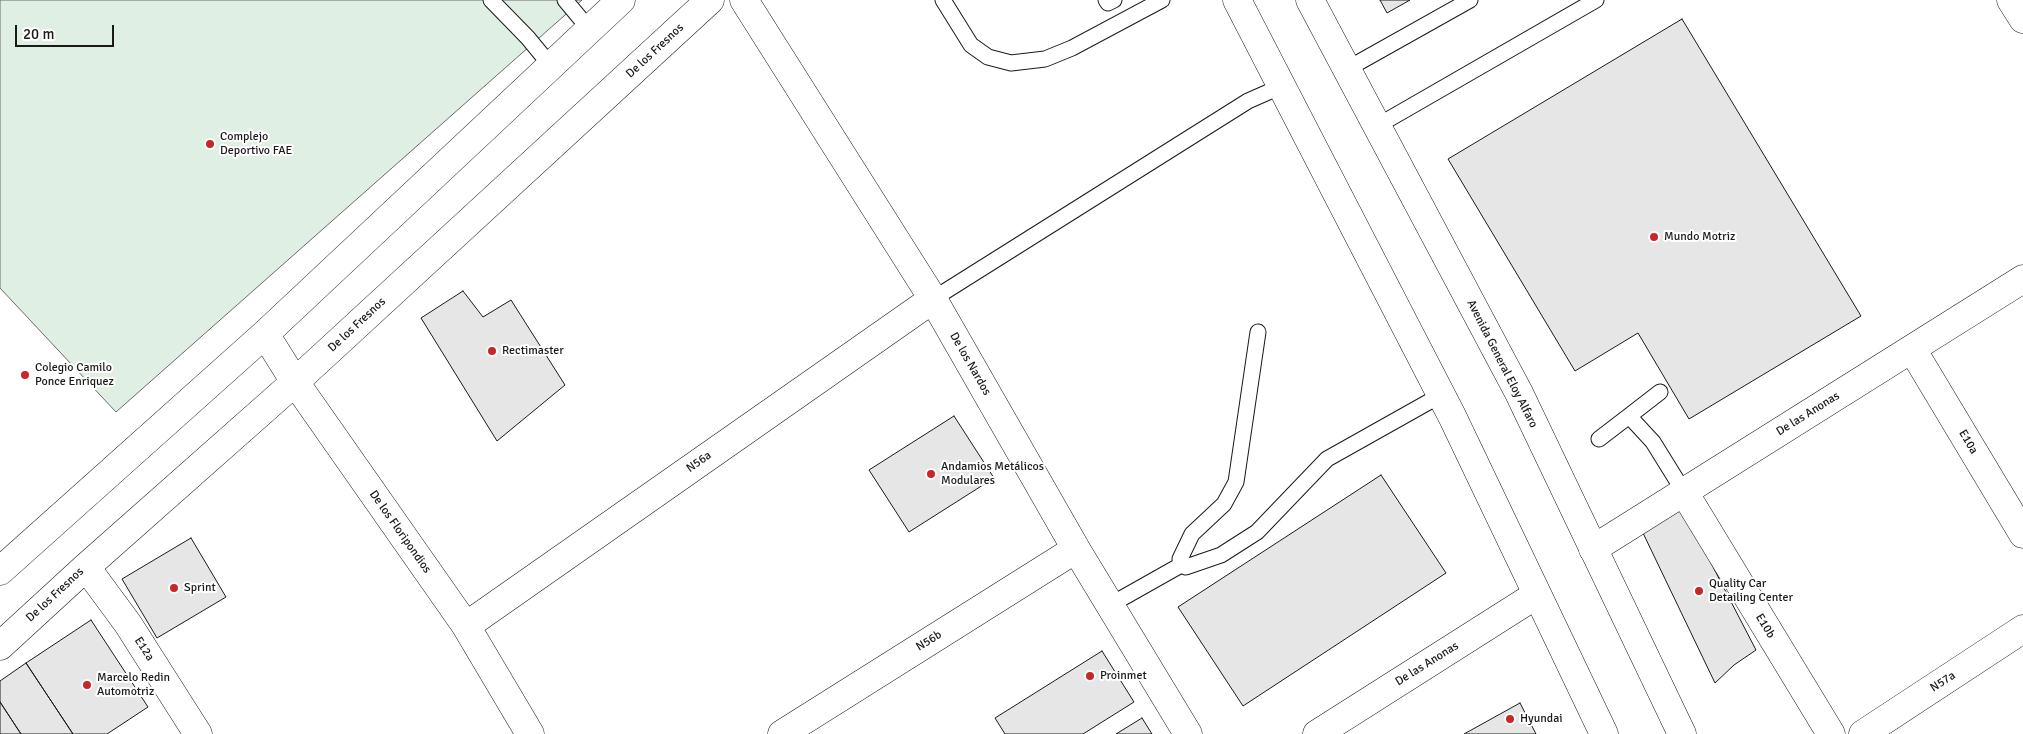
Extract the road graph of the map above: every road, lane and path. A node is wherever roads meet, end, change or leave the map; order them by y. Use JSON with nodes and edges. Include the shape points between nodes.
{"nodes":[{"id":1,"x":491,"y":0,"type":"edge"},
{"id":2,"x":565,"y":0,"type":"edge"},
{"id":3,"x":621,"y":0,"type":"edge"},
{"id":4,"x":710,"y":0,"type":"edge"},
{"id":5,"x":744,"y":0,"type":"edge"},
{"id":6,"x":942,"y":0,"type":"edge"},
{"id":7,"x":1106,"y":0,"type":"edge"},
{"id":8,"x":1114,"y":0,"type":"edge"},
{"id":9,"x":1162,"y":0,"type":"edge"},
{"id":10,"x":1237,"y":0,"type":"edge"},
{"id":11,"x":1310,"y":0,"type":"edge"},
{"id":12,"x":1470,"y":0,"type":"edge"},
{"id":13,"x":1596,"y":0,"type":"edge"},
{"id":14,"x":590,"y":30,"type":"junction"},
{"id":15,"x":551,"y":66,"type":"junction"},
{"id":16,"x":1347,"y":69,"type":"junction"},
{"id":17,"x":1282,"y":86,"type":"junction"},
{"id":18,"x":1377,"y":126,"type":"junction"},
{"id":19,"x":2023,"y":279,"type":"edge"},
{"id":20,"x":933,"y":299,"type":"junction"},
{"id":21,"x":1258,"y":332,"type":"dead end"},
{"id":22,"x":265,"y":334,"type":"junction"},
{"id":23,"x":1912,"y":349,"type":"junction"},
{"id":24,"x":295,"y":382,"type":"junction"},
{"id":25,"x":1660,"y":392,"type":"dead end"},
{"id":26,"x":1441,"y":395,"type":"junction"},
{"id":27,"x":1630,"y":416,"type":"junction"},
{"id":28,"x":1599,"y":439,"type":"dead end"},
{"id":29,"x":1684,"y":492,"type":"junction"},
{"id":30,"x":2023,"y":534,"type":"edge"},
{"id":31,"x":1076,"y":549,"type":"junction"},
{"id":32,"x":1593,"y":549,"type":"junction"},
{"id":33,"x":1181,"y":565,"type":"junction"},
{"id":34,"x":86,"y":567,"type":"junction"},
{"id":35,"x":0,"y":571,"type":"edge"},
{"id":36,"x":1536,"y":595,"type":"junction"},
{"id":37,"x":1110,"y":606,"type":"junction"},
{"id":38,"x":466,"y":626,"type":"junction"},
{"id":39,"x":2023,"y":629,"type":"edge"},
{"id":40,"x":0,"y":646,"type":"edge"},
{"id":41,"x":198,"y":734,"type":"edge"},
{"id":42,"x":530,"y":734,"type":"edge"},
{"id":43,"x":782,"y":734,"type":"edge"},
{"id":44,"x":1188,"y":734,"type":"edge"},
{"id":45,"x":1317,"y":734,"type":"edge"},
{"id":46,"x":1604,"y":734,"type":"edge"},
{"id":47,"x":1682,"y":734,"type":"edge"},
{"id":48,"x":1831,"y":734,"type":"edge"},
{"id":49,"x":1863,"y":734,"type":"edge"}],
"edges":[{"from":1,"to":15,"type":"lane"},
{"from":2,"to":14,"type":"lane"},
{"from":3,"to":14,"type":"street"},
{"from":4,"to":24,"type":"street","name":"De los Fresnos"},
{"from":5,"to":20,"type":"street","name":"De los Nardos"},
{"from":6,"to":9,"type":"lane","via":[[971,45],[988,57],[1011,62],[1045,59],[1072,48]]},
{"from":7,"to":8,"type":"lane","via":[[1108,3]]},
{"from":10,"to":17,"type":"street"},
{"from":11,"to":16,"type":"street","name":"Avenida General Eloy Alfaro"},
{"from":12,"to":16,"type":"lane"},
{"from":13,"to":18,"type":"lane"},
{"from":14,"to":15,"type":"street"},
{"from":15,"to":22,"type":"street"},
{"from":16,"to":18,"type":"street","name":"Avenida General Eloy Alfaro"},
{"from":17,"to":20,"type":"lane","via":[[1248,101]]},
{"from":17,"to":26,"type":"street"},
{"from":18,"to":32,"type":"street","name":"Avenida General Eloy Alfaro","via":[[1518,393]]},
{"from":19,"to":23,"type":"street","name":"De las Anonas"},
{"from":20,"to":31,"type":"street","name":"De los Nardos"},
{"from":20,"to":38,"type":"street","name":"N56a"},
{"from":21,"to":33,"type":"lane","via":[[1236,482],[1224,504],[1192,534],[1181,556]]},
{"from":22,"to":24,"type":"street","name":"De los Floripondios"},
{"from":22,"to":35,"type":"street"},
{"from":23,"to":29,"type":"street","name":"De las Anonas"},
{"from":23,"to":30,"type":"street","name":"E10a"},
{"from":24,"to":34,"type":"street","name":"De los Fresnos"},
{"from":24,"to":38,"type":"street","name":"De los Floripondios"},
{"from":25,"to":27,"type":"lane"},
{"from":26,"to":33,"type":"lane","via":[[1327,459],[1257,532],[1221,555],[1190,567]]},
{"from":26,"to":36,"type":"street"},
{"from":27,"to":28,"type":"lane"},
{"from":27,"to":29,"type":"lane","via":[[1653,442]]},
{"from":29,"to":32,"type":"street","name":"De las Anonas"},
{"from":29,"to":48,"type":"street","name":"E10b"},
{"from":31,"to":37,"type":"street","name":"De los Nardos"},
{"from":31,"to":43,"type":"street","name":"N56b"},
{"from":32,"to":47,"type":"street","name":"Avenida General Eloy Alfaro"},
{"from":33,"to":37,"type":"lane"},
{"from":34,"to":40,"type":"street","name":"De los Fresnos"},
{"from":34,"to":41,"type":"street","name":"E12a","via":[[128,624]]},
{"from":36,"to":45,"type":"street","name":"De las Anonas"},
{"from":36,"to":46,"type":"street"},
{"from":37,"to":44,"type":"street","name":"De los Nardos"},
{"from":38,"to":42,"type":"street","name":"De los Floripondios"},
{"from":39,"to":49,"type":"street","name":"N57a"}]}
